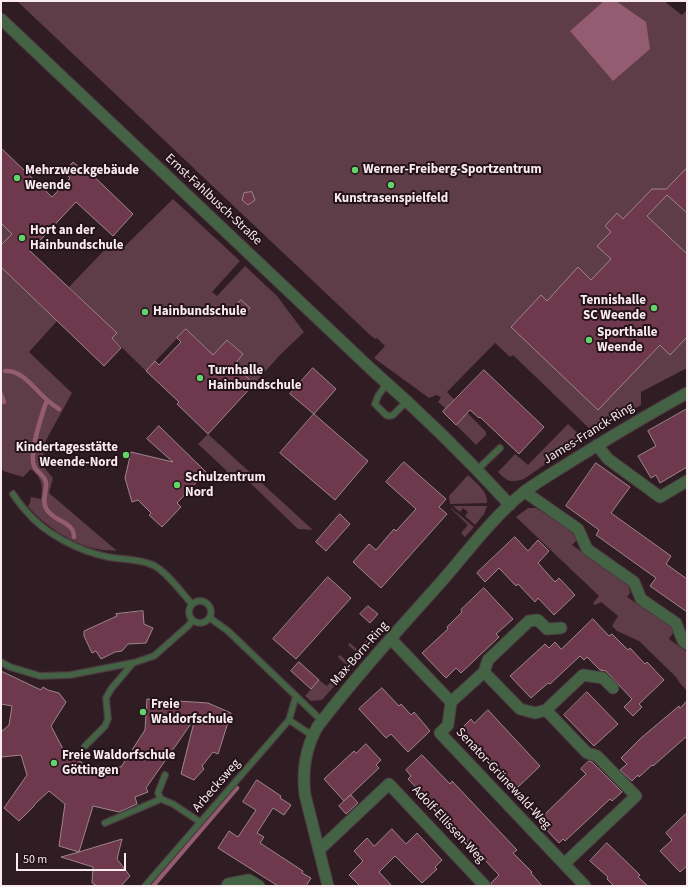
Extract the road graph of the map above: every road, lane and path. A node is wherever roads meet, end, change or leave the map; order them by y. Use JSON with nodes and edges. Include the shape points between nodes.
{"nodes":[{"id":1,"x":1,"y":19,"type":"edge"},
{"id":2,"x":387,"y":383,"type":"junction"},
{"id":3,"x":687,"y":393,"type":"edge"},
{"id":4,"x":407,"y":400,"type":"junction"},
{"id":5,"x":597,"y":445,"type":"junction"},
{"id":6,"x":500,"y":448,"type":"dead end"},
{"id":7,"x":474,"y":466,"type":"junction"},
{"id":8,"x":687,"y":481,"type":"edge"},
{"id":9,"x":525,"y":492,"type":"junction"},
{"id":10,"x":13,"y":494,"type":"dead end"},
{"id":11,"x":510,"y":504,"type":"junction"},
{"id":12,"x":192,"y":604,"type":"junction"},
{"id":13,"x":210,"y":618,"type":"junction"},
{"id":14,"x":192,"y":621,"type":"junction"},
{"id":15,"x":561,"y":628,"type":"dead end"},
{"id":16,"x":391,"y":639,"type":"junction"},
{"id":17,"x":687,"y":644,"type":"edge"},
{"id":18,"x":1,"y":662,"type":"edge"},
{"id":19,"x":133,"y":663,"type":"junction"},
{"id":20,"x":484,"y":672,"type":"junction"},
{"id":21,"x":613,"y":688,"type":"dead end"},
{"id":22,"x":296,"y":696,"type":"junction"},
{"id":23,"x":451,"y":702,"type":"junction"},
{"id":24,"x":546,"y":710,"type":"junction"},
{"id":25,"x":289,"y":720,"type":"junction"},
{"id":26,"x":322,"y":721,"type":"junction"},
{"id":27,"x":312,"y":736,"type":"junction"},
{"id":28,"x":85,"y":746,"type":"dead end"},
{"id":29,"x":165,"y":775,"type":"dead end"},
{"id":30,"x":162,"y":799,"type":"junction"},
{"id":31,"x":200,"y":822,"type":"junction"},
{"id":32,"x":105,"y":823,"type":"dead end"},
{"id":33,"x":319,"y":850,"type":"junction"},
{"id":34,"x":564,"y":864,"type":"junction"},
{"id":35,"x":145,"y":886,"type":"edge"},
{"id":36,"x":227,"y":886,"type":"edge"},
{"id":37,"x":259,"y":886,"type":"edge"},
{"id":38,"x":328,"y":886,"type":"edge"},
{"id":39,"x":485,"y":886,"type":"edge"},
{"id":40,"x":585,"y":886,"type":"edge"}],
"edges":[{"from":1,"to":2,"type":"street","name":"Ernst-Fahlbusch-Straße"},
{"from":2,"to":4,"type":"street","name":"Ernst-Fahlbusch-Straße"},
{"from":2,"to":4,"type":"lane","via":[[375,404],[386,416],[393,415]]},
{"from":3,"to":5,"type":"street","name":"James-Franck-Ring"},
{"from":4,"to":7,"type":"street","name":"Ernst-Fahlbusch-Straße"},
{"from":5,"to":8,"type":"street","via":[[608,459],[660,497]]},
{"from":5,"to":9,"type":"street","name":"James-Franck-Ring"},
{"from":6,"to":7,"type":"lane"},
{"from":7,"to":11,"type":"street","name":"Ernst-Fahlbusch-Straße"},
{"from":9,"to":11,"type":"street","name":"James-Franck-Ring"},
{"from":9,"to":17,"type":"street","via":[[578,529],[587,548],[634,582],[641,599],[676,623],[683,641]]},
{"from":10,"to":12,"type":"lane","via":[[26,512],[60,539],[92,553],[137,560],[154,566],[168,577]]},
{"from":11,"to":16,"type":"street","name":"Max-Born-Ring"},
{"from":12,"to":13,"type":"lane","via":[[202,601],[208,604]]},
{"from":12,"to":14,"type":"lane","via":[[188,609],[188,616]]},
{"from":13,"to":14,"type":"lane","via":[[202,623]]},
{"from":13,"to":22,"type":"lane","via":[[228,631]]},
{"from":14,"to":19,"type":"lane","via":[[154,656]]},
{"from":15,"to":20,"type":"street","via":[[547,630],[538,620],[529,621],[488,660]]},
{"from":16,"to":23,"type":"street"},
{"from":16,"to":26,"type":"street","name":"Max-Born-Ring"},
{"from":18,"to":19,"type":"lane","via":[[40,676],[70,675]]},
{"from":19,"to":28,"type":"lane","via":[[106,698],[108,720],[105,726]]},
{"from":20,"to":23,"type":"street"},
{"from":20,"to":24,"type":"street","via":[[520,709],[535,713]]},
{"from":21,"to":24,"type":"street","via":[[603,678],[583,675]]},
{"from":22,"to":25,"type":"lane","name":"Arbecksweg"},
{"from":22,"to":26,"type":"lane"},
{"from":23,"to":34,"type":"street","name":"Senator-Grünewald-Weg","via":[[448,725],[440,733]]},
{"from":24,"to":34,"type":"street","via":[[588,753],[597,756],[636,796]]},
{"from":25,"to":27,"type":"lane"},
{"from":25,"to":31,"type":"lane","name":"Arbecksweg"},
{"from":26,"to":27,"type":"street","name":"Max-Born-Ring"},
{"from":27,"to":33,"type":"street","name":"Max-Born-Ring","via":[[305,759],[303,782]]},
{"from":29,"to":30,"type":"lane","via":[[158,793]]},
{"from":30,"to":31,"type":"lane"},
{"from":30,"to":32,"type":"lane"},
{"from":31,"to":35,"type":"lane","name":"Arbecksweg"},
{"from":33,"to":38,"type":"street","name":"Max-Born-Ring"},
{"from":33,"to":39,"type":"street","name":"Adolf-Ellissen-Weg","via":[[389,784]]},
{"from":34,"to":40,"type":"street","name":"Senator-Grünewald-Weg"},
{"from":36,"to":37,"type":"street","via":[[249,880]]}]}
